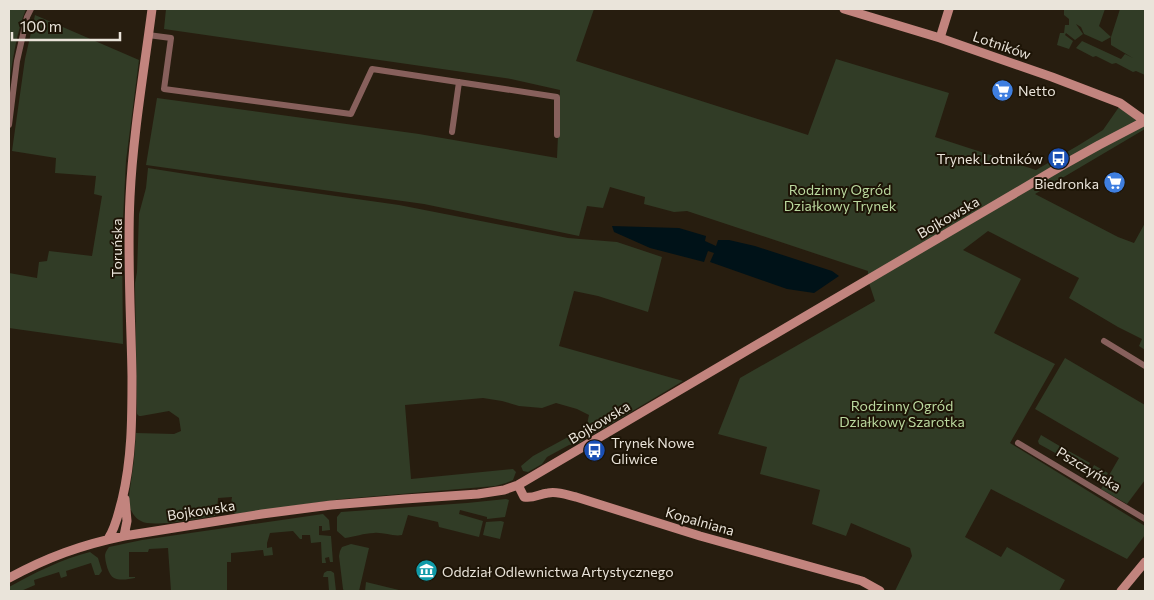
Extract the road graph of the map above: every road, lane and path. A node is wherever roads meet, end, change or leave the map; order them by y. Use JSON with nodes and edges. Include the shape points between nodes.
{"nodes":[{"id":1,"x":31,"y":9,"type":"edge"},
{"id":2,"x":152,"y":9,"type":"edge"},
{"id":3,"x":844,"y":9,"type":"edge"},
{"id":4,"x":949,"y":9,"type":"edge"},
{"id":5,"x":148,"y":35,"type":"junction"},
{"id":6,"x":940,"y":38,"type":"junction"},
{"id":7,"x":459,"y":82,"type":"junction"},
{"id":8,"x":1145,"y":121,"type":"edge"},
{"id":9,"x":9,"y":125,"type":"edge"},
{"id":10,"x":452,"y":132,"type":"dead end"},
{"id":11,"x":557,"y":135,"type":"dead end"},
{"id":12,"x":1104,"y":340,"type":"dead end"},
{"id":13,"x":1145,"y":366,"type":"edge"},
{"id":14,"x":1018,"y":443,"type":"dead end"},
{"id":15,"x":518,"y":486,"type":"junction"},
{"id":16,"x":122,"y":518,"type":"junction"},
{"id":17,"x":1145,"y":520,"type":"edge"},
{"id":18,"x":150,"y":532,"type":"junction"},
{"id":19,"x":124,"y":536,"type":"junction"},
{"id":20,"x":108,"y":539,"type":"junction"},
{"id":21,"x":1145,"y":562,"type":"edge"},
{"id":22,"x":9,"y":578,"type":"edge"},
{"id":23,"x":880,"y":591,"type":"edge"},
{"id":24,"x":1121,"y":591,"type":"edge"}],
"edges":[{"from":1,"to":9,"type":"street","via":[[17,61]]},
{"from":2,"to":5,"type":"street","name":"Toruńska"},
{"from":3,"to":6,"type":"street","name":"Lotników"},
{"from":4,"to":6,"type":"street"},
{"from":5,"to":7,"type":"street","via":[[171,38],[164,88],[171,90],[351,114],[372,69]]},
{"from":5,"to":16,"type":"street","name":"Toruńska","via":[[130,195],[132,421]]},
{"from":6,"to":8,"type":"street","name":"Lotników","via":[[1120,103]]},
{"from":7,"to":10,"type":"street"},
{"from":7,"to":11,"type":"street","via":[[557,97]]},
{"from":8,"to":15,"type":"street","name":"Bojkowska","via":[[1078,157]]},
{"from":12,"to":13,"type":"street"},
{"from":14,"to":17,"type":"street","name":"Pszczyńska"},
{"from":15,"to":18,"type":"street","name":"Bojkowska","via":[[490,493],[322,506]]},
{"from":15,"to":23,"type":"street","name":"Kopalniana","via":[[526,498],[548,493],[576,497],[700,536],[862,580]]},
{"from":16,"to":18,"type":"street"},
{"from":16,"to":19,"type":"street","via":[[119,529]]},
{"from":16,"to":20,"type":"street","name":"Toruńska"},
{"from":18,"to":19,"type":"street","name":"Bojkowska"},
{"from":19,"to":20,"type":"street","name":"Bojkowska"},
{"from":20,"to":22,"type":"street","name":"Bojkowska","via":[[45,560]]},
{"from":21,"to":24,"type":"street"}]}
